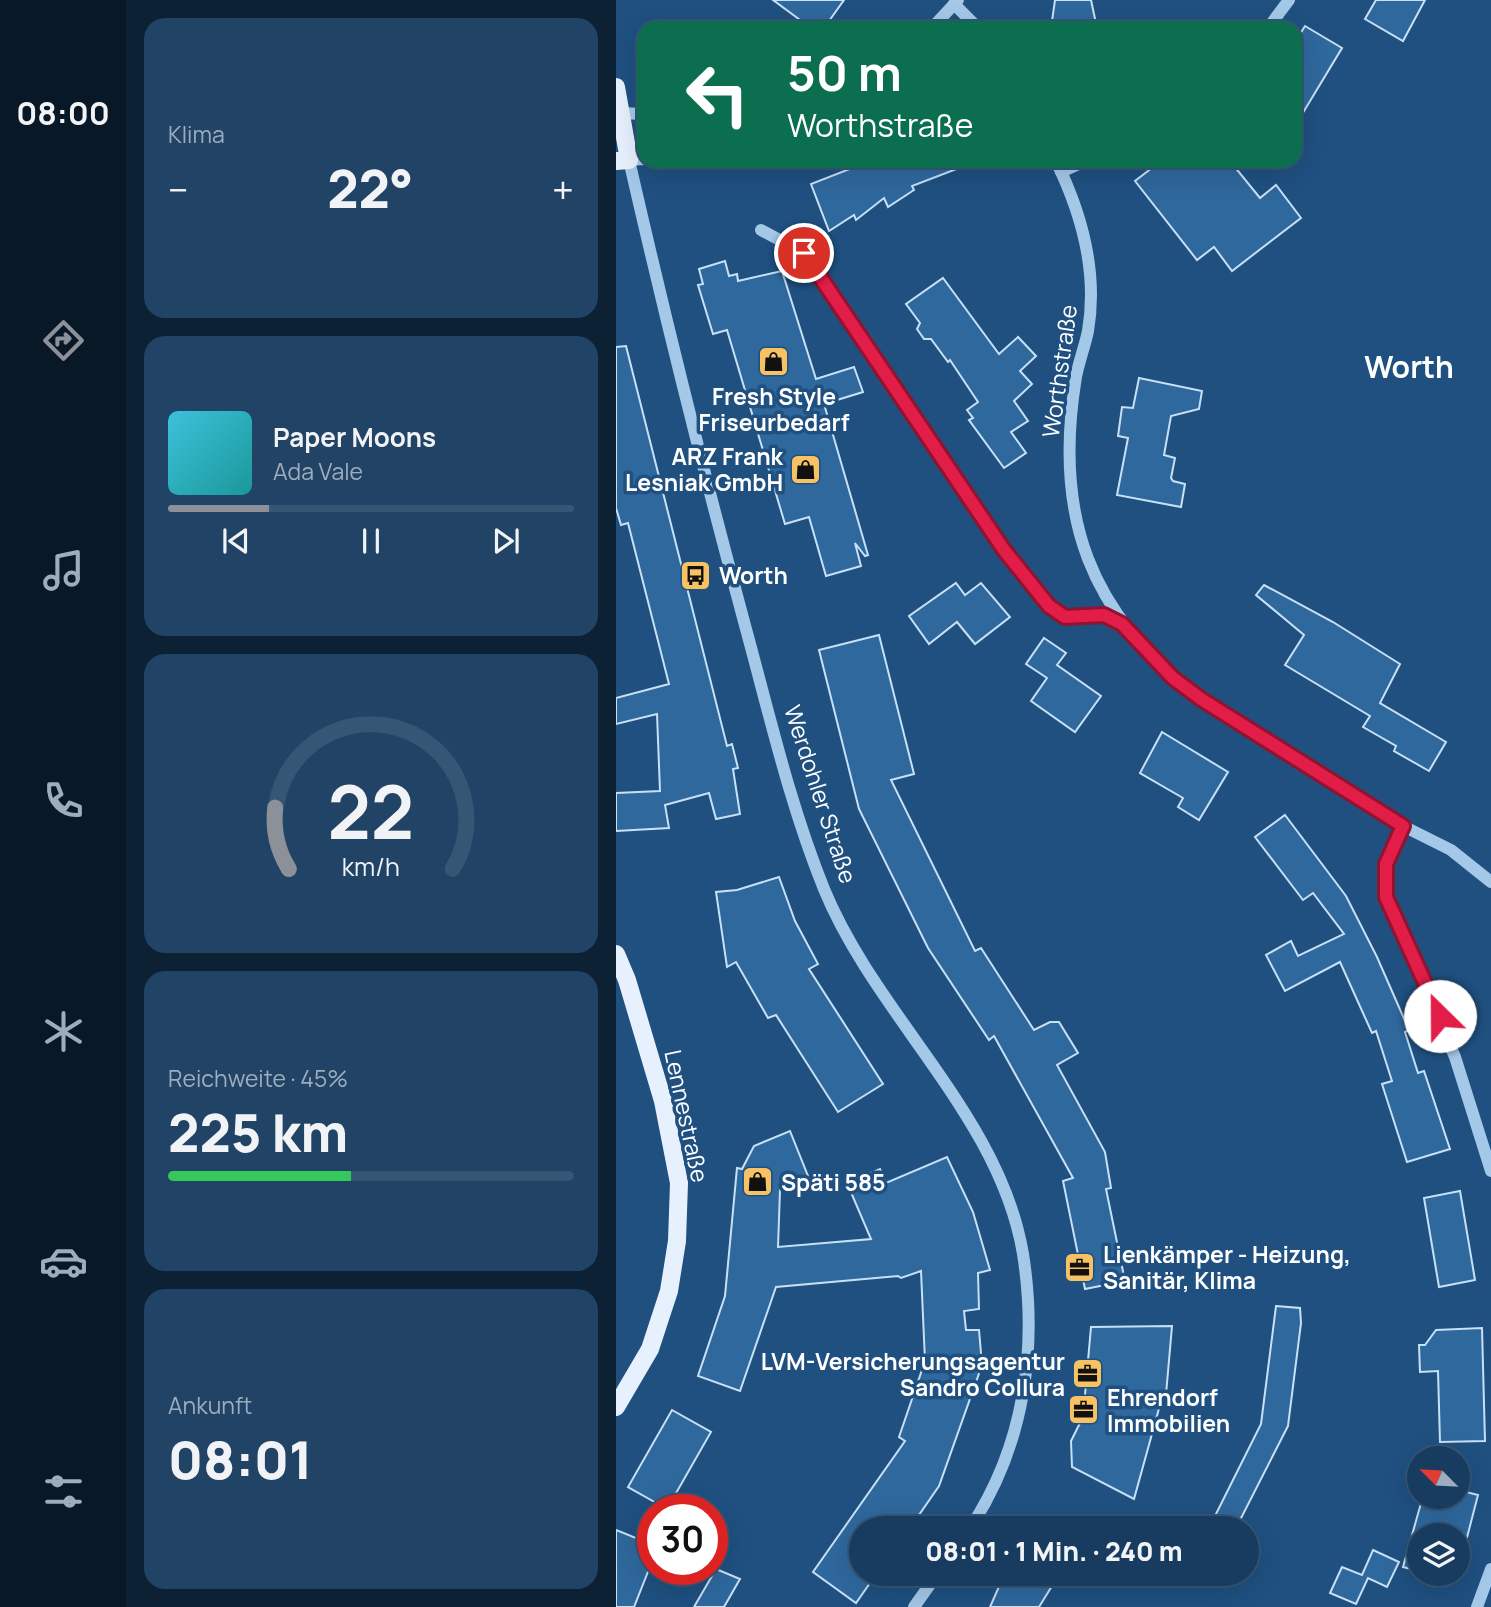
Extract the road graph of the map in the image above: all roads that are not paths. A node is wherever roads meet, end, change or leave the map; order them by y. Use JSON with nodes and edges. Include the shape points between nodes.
{"nodes":[{"id":1,"x":1289,"y":0,"type":"edge"},
{"id":2,"x":956,"y":2,"type":"edge"},
{"id":3,"x":938,"y":21,"type":"edge"},
{"id":4,"x":972,"y":21,"type":"edge"},
{"id":5,"x":1273,"y":21,"type":"edge"},
{"id":6,"x":616,"y":87,"type":"edge"},
{"id":7,"x":618,"y":113,"type":"edge"},
{"id":8,"x":637,"y":114,"type":"edge"},
{"id":9,"x":630,"y":160,"type":"edge"},
{"id":10,"x":1060,"y":168,"type":"edge"},
{"id":11,"x":761,"y":230,"type":"dead end"},
{"id":12,"x":1122,"y":624,"type":"junction"},
{"id":13,"x":1403,"y":826,"type":"junction"},
{"id":14,"x":1491,"y":882,"type":"edge"},
{"id":15,"x":616,"y":954,"type":"edge"},
{"id":16,"x":1491,"y":1171,"type":"edge"},
{"id":17,"x":616,"y":1407,"type":"edge"},
{"id":18,"x":976,"y":1516,"type":"edge"},
{"id":19,"x":1491,"y":1569,"type":"edge"},
{"id":20,"x":929,"y":1586,"type":"edge"},
{"id":21,"x":914,"y":1607,"type":"edge"},
{"id":22,"x":1477,"y":1607,"type":"edge"}],
"edges":[{"from":1,"to":5,"type":"street"},
{"from":2,"to":3,"type":"street"},
{"from":2,"to":4,"type":"street"},
{"from":6,"to":7,"type":"main road","name":"Werdohler Straße"},
{"from":7,"to":8,"type":"street"},
{"from":7,"to":9,"type":"main road","name":"Werdohler Straße"},
{"from":9,"to":18,"type":"street","name":"Werdohler Straße","via":[[730,569],[807,844],[846,933],[994,1163],[1022,1251],[1029,1317],[1024,1390],[1004,1462]]},
{"from":10,"to":12,"type":"street","name":"Worthstraße","via":[[1082,222],[1091,280],[1069,449],[1071,494],[1077,534]]},
{"from":11,"to":12,"type":"street","via":[[804,253],[1004,550],[1049,606],[1065,617],[1104,615]]},
{"from":12,"to":13,"type":"street","name":"Worthstraße","via":[[1173,678],[1201,699]]},
{"from":13,"to":14,"type":"street","name":"Worthstraße","via":[[1451,850]]},
{"from":13,"to":16,"type":"street","via":[[1386,864],[1386,897],[1455,1057]]},
{"from":15,"to":17,"type":"main road","name":"Lennestraße","via":[[663,1101],[679,1183],[669,1291],[650,1349]]},
{"from":19,"to":22,"type":"street"},
{"from":20,"to":21,"type":"street"}]}
